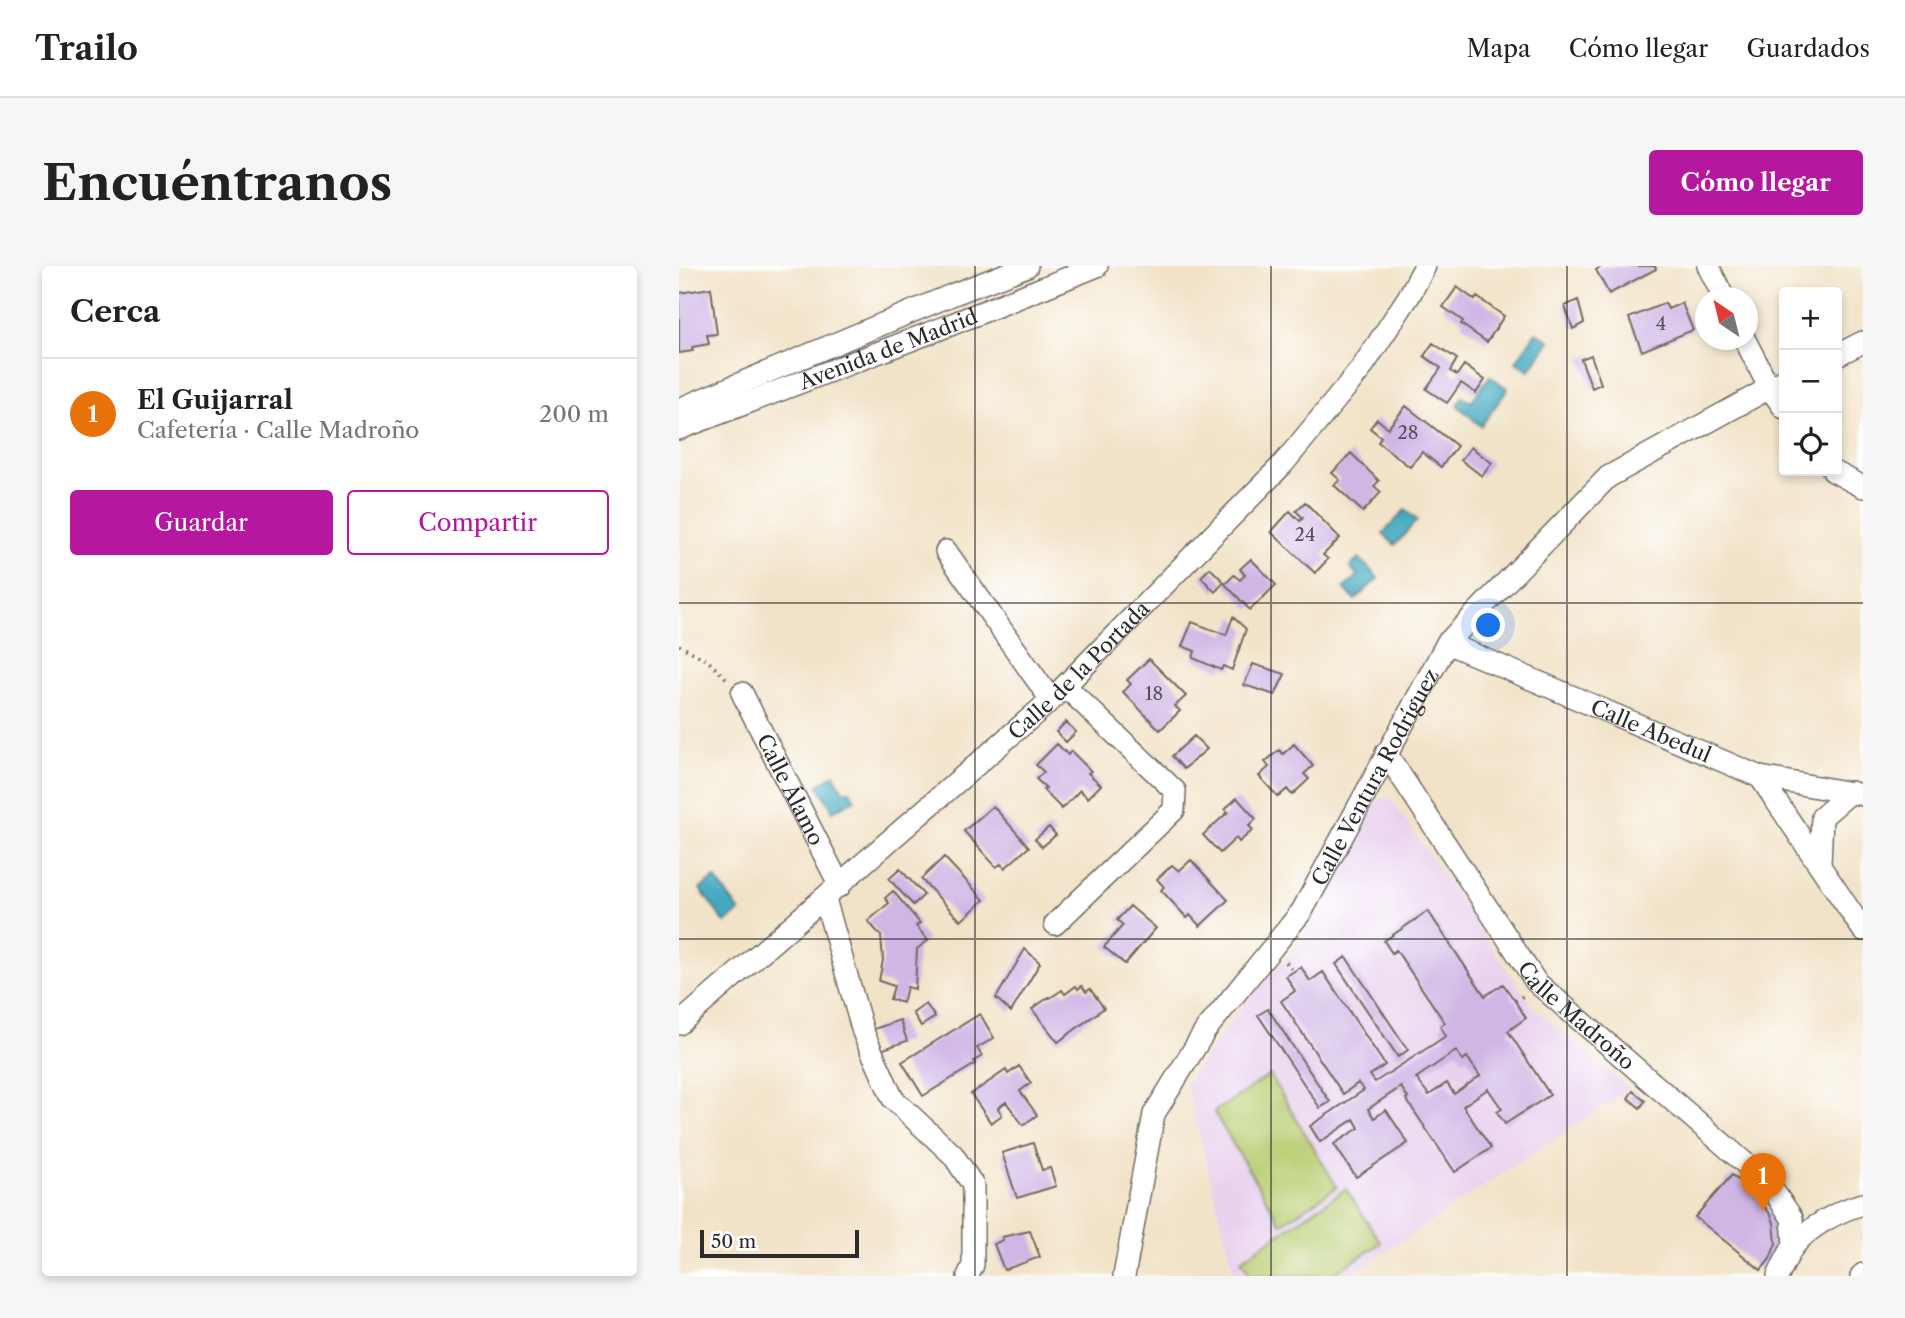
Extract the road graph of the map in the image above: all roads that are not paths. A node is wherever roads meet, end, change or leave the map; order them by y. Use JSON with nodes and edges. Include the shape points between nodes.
{"nodes":[{"id":1,"x":1027,"y":266,"type":"edge"},
{"id":2,"x":1097,"y":266,"type":"edge"},
{"id":3,"x":1425,"y":266,"type":"edge"},
{"id":4,"x":1707,"y":266,"type":"edge"},
{"id":5,"x":1718,"y":287,"type":"edge"},
{"id":6,"x":1863,"y":342,"type":"edge"},
{"id":7,"x":1752,"y":350,"type":"edge"},
{"id":8,"x":1842,"y":352,"type":"edge"},
{"id":9,"x":1777,"y":384,"type":"edge"},
{"id":10,"x":679,"y":410,"type":"edge"},
{"id":11,"x":679,"y":429,"type":"edge"},
{"id":12,"x":1842,"y":476,"type":"edge"},
{"id":13,"x":1863,"y":487,"type":"edge"},
{"id":14,"x":946,"y":551,"type":"dead end"},
{"id":15,"x":1447,"y":643,"type":"junction"},
{"id":16,"x":742,"y":693,"type":"road end"},
{"id":17,"x":1058,"y":693,"type":"junction"},
{"id":18,"x":1386,"y":752,"type":"junction"},
{"id":19,"x":1760,"y":777,"type":"junction"},
{"id":20,"x":1857,"y":793,"type":"edge"},
{"id":21,"x":1820,"y":864,"type":"junction"},
{"id":22,"x":833,"y":893,"type":"junction"},
{"id":23,"x":1055,"y":924,"type":"dead end"},
{"id":24,"x":1863,"y":930,"type":"edge"},
{"id":25,"x":679,"y":1024,"type":"edge"},
{"id":26,"x":1863,"y":1204,"type":"edge"},
{"id":27,"x":1794,"y":1245,"type":"junction"},
{"id":28,"x":968,"y":1276,"type":"edge"},
{"id":29,"x":1124,"y":1276,"type":"edge"},
{"id":30,"x":1779,"y":1276,"type":"edge"}],
"edges":[{"from":1,"to":10,"type":"street","name":"Avenida de Madrid"},
{"from":2,"to":11,"type":"street","name":"Avenida de Madrid"},
{"from":3,"to":17,"type":"street","name":"Calle de la Portada","via":[[1361,369],[1283,464]]},
{"from":4,"to":5,"type":"street"},
{"from":6,"to":8,"type":"street"},
{"from":7,"to":9,"type":"street"},
{"from":9,"to":15,"type":"street","name":"Calle Ventura Rodríguez","via":[[1608,477]]},
{"from":12,"to":13,"type":"street"},
{"from":14,"to":17,"type":"street"},
{"from":15,"to":18,"type":"street","name":"Calle Ventura Rodríguez"},
{"from":15,"to":19,"type":"street","name":"Calle Abedul"},
{"from":16,"to":22,"type":"street","name":"Calle Álamo"},
{"from":17,"to":22,"type":"street","name":"Calle de la Portada"},
{"from":17,"to":23,"type":"street","via":[[1175,791],[1174,810]]},
{"from":18,"to":27,"type":"street","name":"Calle Madroño","via":[[1537,982],[1767,1183],[1791,1218]]},
{"from":18,"to":29,"type":"street","name":"Calle Ventura Rodríguez","via":[[1302,911],[1205,1031],[1154,1114]]},
{"from":19,"to":20,"type":"street","name":"Calle Abedul"},
{"from":19,"to":21,"type":"street"},
{"from":20,"to":21,"type":"street","via":[[1822,817]]},
{"from":21,"to":24,"type":"street"},
{"from":22,"to":25,"type":"street","name":"Calle de la Portada"},
{"from":22,"to":28,"type":"street","name":"Calle Álamo","via":[[863,1032],[893,1100],[953,1155],[973,1185],[973,1265]]},
{"from":26,"to":27,"type":"street","via":[[1837,1214]]},
{"from":27,"to":30,"type":"street"}]}
